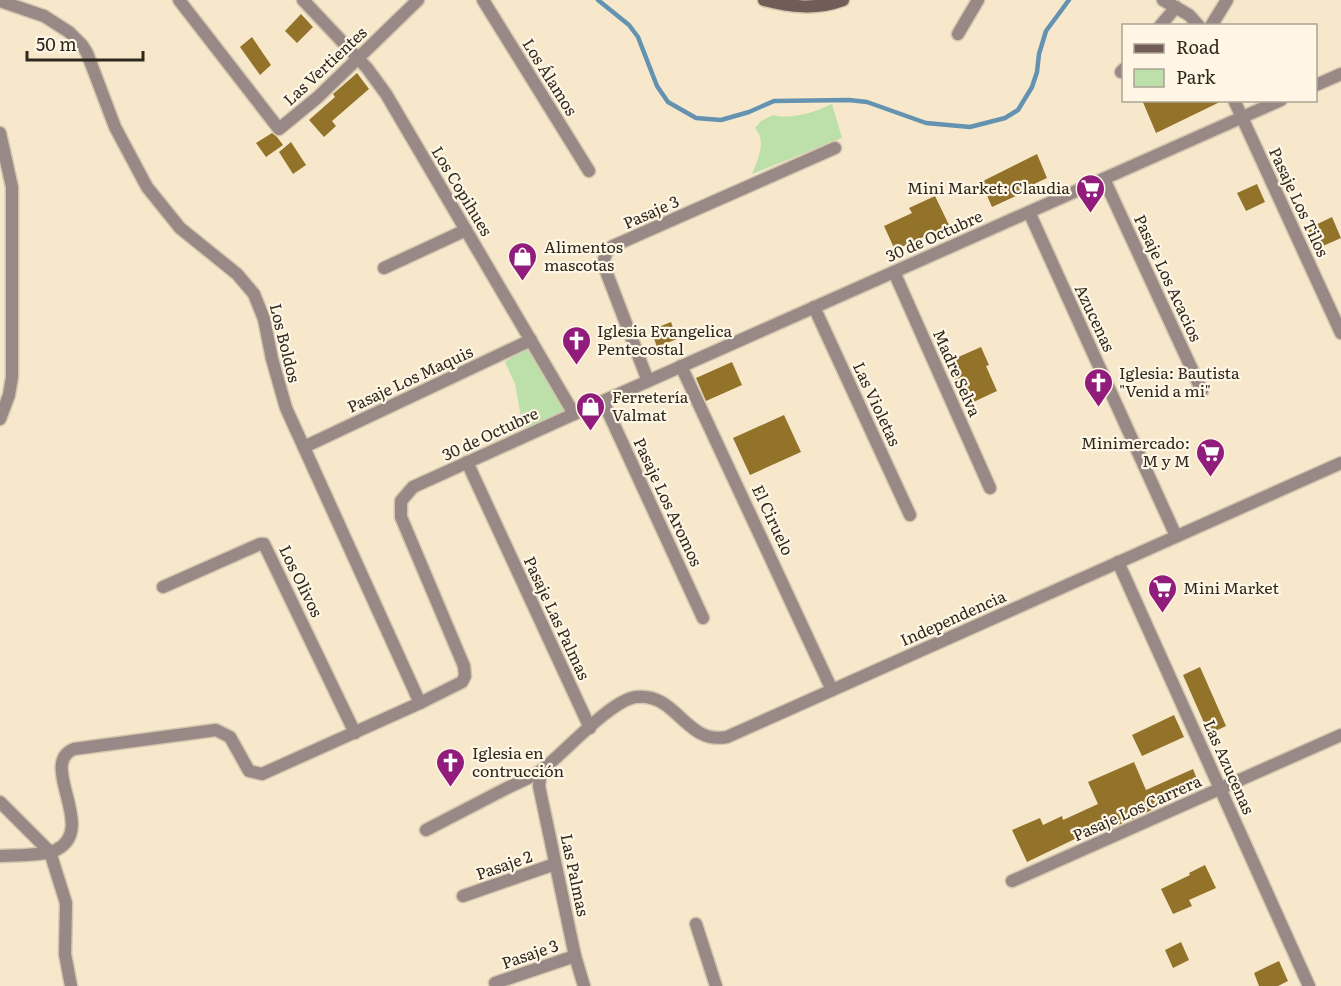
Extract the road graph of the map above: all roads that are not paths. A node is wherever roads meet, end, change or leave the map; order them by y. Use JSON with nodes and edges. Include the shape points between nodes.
{"nodes":[{"id":1,"x":0,"y":0,"type":"edge"},
{"id":2,"x":179,"y":0,"type":"edge"},
{"id":3,"x":303,"y":0,"type":"edge"},
{"id":4,"x":418,"y":0,"type":"edge"},
{"id":5,"x":483,"y":0,"type":"edge"},
{"id":6,"x":764,"y":0,"type":"edge"},
{"id":7,"x":843,"y":0,"type":"edge"},
{"id":8,"x":978,"y":0,"type":"edge"},
{"id":9,"x":1163,"y":0,"type":"edge"},
{"id":10,"x":1227,"y":0,"type":"edge"},
{"id":11,"x":1176,"y":7,"type":"junction"},
{"id":12,"x":1162,"y":24,"type":"edge"},
{"id":13,"x":1197,"y":24,"type":"edge"},
{"id":14,"x":1212,"y":24,"type":"edge"},
{"id":15,"x":958,"y":34,"type":"dead end"},
{"id":16,"x":358,"y":58,"type":"junction"},
{"id":17,"x":1341,"y":74,"type":"edge"},
{"id":18,"x":1317,"y":86,"type":"edge"},
{"id":19,"x":1235,"y":102,"type":"edge"},
{"id":20,"x":1277,"y":102,"type":"edge"},
{"id":21,"x":1242,"y":118,"type":"junction"},
{"id":22,"x":0,"y":133,"type":"edge"},
{"id":23,"x":835,"y":148,"type":"dead end"},
{"id":24,"x":590,"y":171,"type":"dead end"},
{"id":25,"x":1104,"y":179,"type":"junction"},
{"id":26,"x":1029,"y":212,"type":"junction"},
{"id":27,"x":466,"y":230,"type":"junction"},
{"id":28,"x":384,"y":267,"type":"dead end"},
{"id":29,"x":894,"y":272,"type":"junction"},
{"id":30,"x":814,"y":307,"type":"junction"},
{"id":31,"x":1341,"y":333,"type":"edge"},
{"id":32,"x":531,"y":340,"type":"junction"},
{"id":33,"x":681,"y":366,"type":"junction"},
{"id":34,"x":648,"y":381,"type":"junction"},
{"id":35,"x":1202,"y":391,"type":"dead end"},
{"id":36,"x":603,"y":401,"type":"junction"},
{"id":37,"x":574,"y":414,"type":"junction"},
{"id":38,"x":0,"y":419,"type":"edge"},
{"id":39,"x":304,"y":447,"type":"junction"},
{"id":40,"x":467,"y":462,"type":"junction"},
{"id":41,"x":1340,"y":466,"type":"edge"},
{"id":42,"x":990,"y":488,"type":"dead end"},
{"id":43,"x":910,"y":515,"type":"dead end"},
{"id":44,"x":1176,"y":536,"type":"junction"},
{"id":45,"x":1119,"y":562,"type":"junction"},
{"id":46,"x":163,"y":587,"type":"dead end"},
{"id":47,"x":703,"y":618,"type":"dead end"},
{"id":48,"x":832,"y":690,"type":"junction"},
{"id":49,"x":420,"y":703,"type":"junction"},
{"id":50,"x":590,"y":728,"type":"junction"},
{"id":51,"x":355,"y":733,"type":"junction"},
{"id":52,"x":1341,"y":735,"type":"edge"},
{"id":53,"x":541,"y":771,"type":"junction"},
{"id":54,"x":1221,"y":789,"type":"junction"},
{"id":55,"x":0,"y":802,"type":"edge"},
{"id":56,"x":426,"y":830,"type":"dead end"},
{"id":57,"x":50,"y":852,"type":"junction"},
{"id":58,"x":0,"y":856,"type":"edge"},
{"id":59,"x":555,"y":864,"type":"junction"},
{"id":60,"x":1012,"y":881,"type":"dead end"},
{"id":61,"x":463,"y":896,"type":"dead end"},
{"id":62,"x":696,"y":924,"type":"dead end"},
{"id":63,"x":575,"y":956,"type":"junction"},
{"id":64,"x":495,"y":983,"type":"dead end"},
{"id":65,"x":71,"y":986,"type":"edge"},
{"id":66,"x":584,"y":986,"type":"edge"},
{"id":67,"x":716,"y":986,"type":"edge"},
{"id":68,"x":1309,"y":986,"type":"edge"}],
"edges":[{"from":1,"to":39,"type":"street","name":"Los Boldos","via":[[44,16],[76,38],[87,53],[116,128],[147,187],[180,228],[237,274],[255,294],[278,384]]},
{"from":2,"to":16,"type":"street","name":"Las Vertientes","via":[[279,129]]},
{"from":3,"to":16,"type":"street","name":"Los Copihues"},
{"from":4,"to":16,"type":"street","name":"Las Vertientes"},
{"from":5,"to":24,"type":"street","name":"Los Álamos"},
{"from":6,"to":7,"type":"main road","via":[[809,7]]},
{"from":8,"to":15,"type":"street"},
{"from":9,"to":11,"type":"street"},
{"from":10,"to":14,"type":"street"},
{"from":11,"to":12,"type":"street"},
{"from":11,"to":13,"type":"street"},
{"from":16,"to":27,"type":"street","name":"Los Copihues","via":[[386,94]]},
{"from":17,"to":18,"type":"street"},
{"from":19,"to":21,"type":"street","name":"Pasaje Los Tilos"},
{"from":20,"to":21,"type":"street","name":"30 de Octubre"},
{"from":21,"to":25,"type":"street","name":"30 de Octubre"},
{"from":21,"to":31,"type":"street","name":"Pasaje Los Tilos"},
{"from":22,"to":38,"type":"street","via":[[12,187],[12,377]]},
{"from":23,"to":34,"type":"street","name":"Pasaje 3","via":[[607,252],[604,266]]},
{"from":25,"to":26,"type":"street","name":"30 de Octubre"},
{"from":25,"to":35,"type":"street","name":"Pasaje Los Acacios"},
{"from":26,"to":29,"type":"street","name":"30 de Octubre"},
{"from":26,"to":44,"type":"street","name":"Azucenas"},
{"from":27,"to":28,"type":"street"},
{"from":27,"to":32,"type":"street","name":"Los Copihues"},
{"from":29,"to":30,"type":"street","name":"30 de Octubre"},
{"from":29,"to":42,"type":"street","name":"Madre Selva"},
{"from":30,"to":33,"type":"street","name":"30 de Octubre"},
{"from":30,"to":43,"type":"street","name":"Las Violetas"},
{"from":32,"to":37,"type":"street","name":"Los Copihues"},
{"from":32,"to":39,"type":"street","name":"Pasaje Los Maquis"},
{"from":33,"to":34,"type":"street","name":"30 de Octubre"},
{"from":33,"to":48,"type":"street","name":"El Ciruelo"},
{"from":34,"to":36,"type":"street","name":"30 de Octubre"},
{"from":36,"to":37,"type":"street","name":"30 de Octubre"},
{"from":36,"to":47,"type":"street","name":"Pasaje Los Aromos"},
{"from":37,"to":40,"type":"street","name":"30 de Octubre"},
{"from":39,"to":49,"type":"street","name":"Los Boldos"},
{"from":40,"to":49,"type":"street","name":"30 de Octubre","via":[[413,487],[400,506],[401,517],[466,671],[459,684]]},
{"from":40,"to":50,"type":"street","name":"Pasaje Las Palmas"},
{"from":41,"to":44,"type":"street","name":"Independencia"},
{"from":44,"to":45,"type":"street","name":"Independencia"},
{"from":45,"to":48,"type":"street","name":"Independencia"},
{"from":45,"to":54,"type":"street","name":"Las Azucenas"},
{"from":46,"to":51,"type":"street","name":"Los Olivos","via":[[260,544],[266,546]]},
{"from":48,"to":50,"type":"street","name":"Independencia","via":[[727,737],[711,738],[698,733],[665,704],[642,697],[619,703]]},
{"from":49,"to":51,"type":"street","name":"30 de Octubre"},
{"from":50,"to":53,"type":"street"},
{"from":51,"to":57,"type":"street","name":"30 de Octubre","via":[[262,774],[249,771],[230,737],[216,730],[74,749],[66,754],[61,766],[72,812],[70,831],[64,844]]},
{"from":52,"to":54,"type":"street","name":"Pasaje Los Carrera"},
{"from":53,"to":56,"type":"street"},
{"from":53,"to":59,"type":"street","name":"Las Palmas","via":[[539,786]]},
{"from":54,"to":60,"type":"street","name":"Pasaje Los Carrera"},
{"from":54,"to":68,"type":"street","name":"Las Azucenas"},
{"from":55,"to":57,"type":"street"},
{"from":57,"to":58,"type":"street"},
{"from":57,"to":65,"type":"street","via":[[66,903],[65,954]]},
{"from":59,"to":61,"type":"street","name":"Pasaje 2"},
{"from":59,"to":63,"type":"street","name":"Las Palmas"},
{"from":62,"to":67,"type":"street"},
{"from":63,"to":64,"type":"street","name":"Pasaje 3"},
{"from":63,"to":66,"type":"street","name":"Las Palmas"}]}
